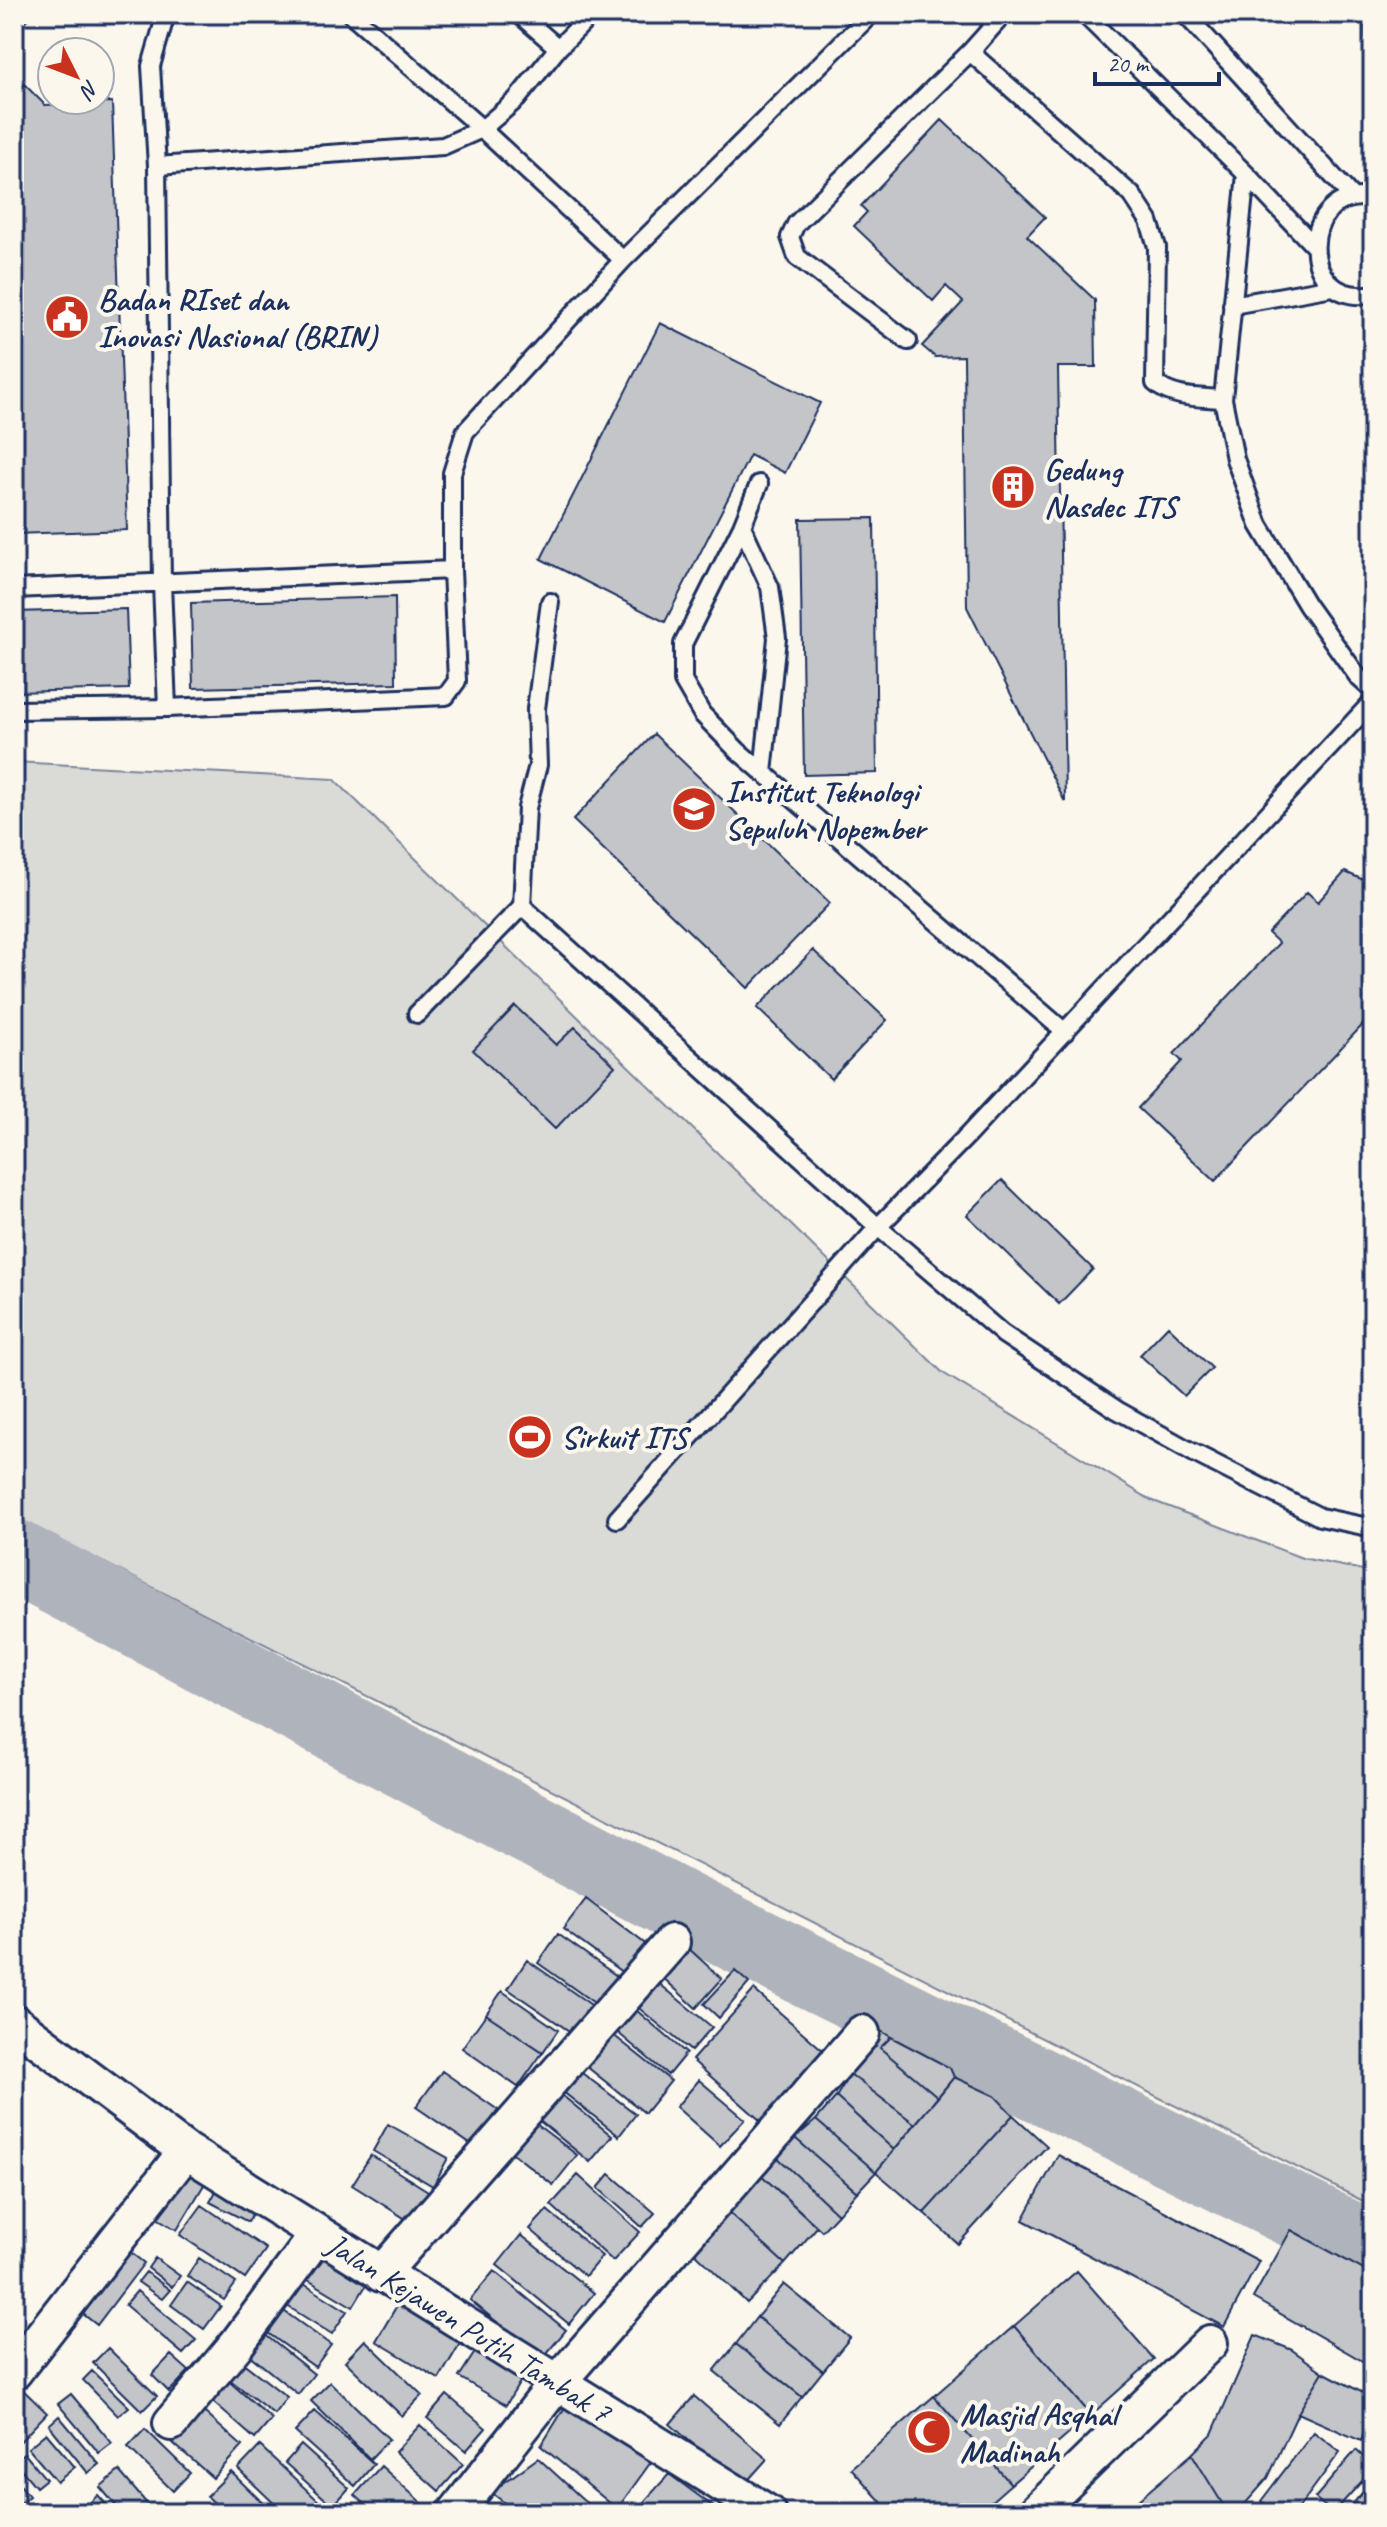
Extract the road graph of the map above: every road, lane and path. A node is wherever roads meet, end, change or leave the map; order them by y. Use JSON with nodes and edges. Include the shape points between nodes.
{"nodes":[{"id":1,"x":166,"y":14,"type":"edge"},
{"id":2,"x":351,"y":14,"type":"edge"},
{"id":3,"x":519,"y":14,"type":"edge"},
{"id":4,"x":592,"y":14,"type":"edge"},
{"id":5,"x":871,"y":14,"type":"edge"},
{"id":6,"x":1004,"y":14,"type":"edge"},
{"id":7,"x":1084,"y":14,"type":"edge"},
{"id":8,"x":1185,"y":14,"type":"edge"},
{"id":9,"x":558,"y":48,"type":"junction"},
{"id":10,"x":970,"y":52,"type":"junction"},
{"id":11,"x":482,"y":129,"type":"junction"},
{"id":12,"x":157,"y":166,"type":"junction"},
{"id":13,"x":1246,"y":174,"type":"junction"},
{"id":14,"x":1353,"y":198,"type":"junction"},
{"id":15,"x":1373,"y":198,"type":"edge"},
{"id":16,"x":1314,"y":246,"type":"junction"},
{"id":17,"x":623,"y":260,"type":"junction"},
{"id":18,"x":1333,"y":287,"type":"junction"},
{"id":19,"x":1373,"y":294,"type":"edge"},
{"id":20,"x":1232,"y":305,"type":"junction"},
{"id":21,"x":908,"y":341,"type":"dead end"},
{"id":22,"x":1223,"y":399,"type":"junction"},
{"id":23,"x":759,"y":484,"type":"dead end"},
{"id":24,"x":742,"y":526,"type":"junction"},
{"id":25,"x":452,"y":570,"type":"junction"},
{"id":26,"x":162,"y":584,"type":"junction"},
{"id":27,"x":14,"y":589,"type":"edge"},
{"id":28,"x":550,"y":602,"type":"dead end"},
{"id":29,"x":1373,"y":691,"type":"edge"},
{"id":30,"x":1373,"y":701,"type":"edge"},
{"id":31,"x":167,"y":708,"type":"junction"},
{"id":32,"x":14,"y":710,"type":"edge"},
{"id":33,"x":763,"y":773,"type":"junction"},
{"id":34,"x":522,"y":906,"type":"junction"},
{"id":35,"x":417,"y":1014,"type":"dead end"},
{"id":36,"x":1065,"y":1032,"type":"junction"},
{"id":37,"x":878,"y":1227,"type":"junction"},
{"id":38,"x":617,"y":1519,"type":"dead end"},
{"id":39,"x":1373,"y":1528,"type":"edge"},
{"id":40,"x":672,"y":1942,"type":"dead end"},
{"id":41,"x":14,"y":2022,"type":"edge"},
{"id":42,"x":862,"y":2033,"type":"dead end"},
{"id":43,"x":186,"y":2151,"type":"junction"},
{"id":44,"x":318,"y":2234,"type":"junction"},
{"id":45,"x":381,"y":2274,"type":"junction"},
{"id":46,"x":1210,"y":2343,"type":"dead end"},
{"id":47,"x":14,"y":2372,"type":"edge"},
{"id":48,"x":557,"y":2383,"type":"junction"},
{"id":49,"x":171,"y":2423,"type":"dead end"},
{"id":50,"x":761,"y":2508,"type":"edge"},
{"id":51,"x":455,"y":2513,"type":"edge"},
{"id":52,"x":1035,"y":2513,"type":"edge"}],
"edges":[{"from":1,"to":12,"type":"lane","via":[[151,66]]},
{"from":2,"to":11,"type":"lane"},
{"from":3,"to":9,"type":"lane"},
{"from":4,"to":9,"type":"lane"},
{"from":5,"to":17,"type":"lane"},
{"from":6,"to":10,"type":"lane"},
{"from":7,"to":13,"type":"lane"},
{"from":8,"to":14,"type":"lane"},
{"from":9,"to":11,"type":"lane","via":[[517,99]]},
{"from":10,"to":21,"type":"lane","via":[[796,224],[790,237],[797,257]]},
{"from":10,"to":22,"type":"lane","via":[[1132,195],[1149,221],[1157,247],[1155,383],[1164,392]]},
{"from":11,"to":12,"type":"lane","via":[[429,149]]},
{"from":11,"to":17,"type":"lane"},
{"from":12,"to":26,"type":"lane"},
{"from":13,"to":16,"type":"lane"},
{"from":13,"to":20,"type":"lane"},
{"from":14,"to":15,"type":"lane"},
{"from":14,"to":16,"type":"lane","via":[[1333,207],[1319,225]]},
{"from":16,"to":18,"type":"lane","via":[[1318,269]]},
{"from":17,"to":25,"type":"lane","via":[[465,432],[452,473]]},
{"from":18,"to":19,"type":"lane","via":[[1358,296]]},
{"from":18,"to":20,"type":"lane"},
{"from":20,"to":22,"type":"lane"},
{"from":22,"to":29,"type":"lane","via":[[1235,459],[1259,525],[1307,605]]},
{"from":23,"to":24,"type":"lane"},
{"from":24,"to":33,"type":"lane","via":[[770,587],[777,638]]},
{"from":24,"to":33,"type":"lane","via":[[683,644],[683,681],[702,714]]},
{"from":25,"to":26,"type":"lane"},
{"from":25,"to":31,"type":"lane","via":[[457,681],[446,696]]},
{"from":26,"to":27,"type":"lane"},
{"from":26,"to":31,"type":"lane"},
{"from":28,"to":34,"type":"lane","via":[[536,709],[538,765],[527,808]]},
{"from":30,"to":36,"type":"lane"},
{"from":31,"to":32,"type":"lane"},
{"from":33,"to":36,"type":"lane"},
{"from":34,"to":35,"type":"lane"},
{"from":34,"to":37,"type":"lane"},
{"from":36,"to":37,"type":"lane"},
{"from":37,"to":38,"type":"lane"},
{"from":37,"to":39,"type":"lane","via":[[1003,1334],[1117,1410],[1320,1517]]},
{"from":40,"to":45,"type":"street"},
{"from":41,"to":43,"type":"street","name":"Jalan Kejawen Putih Tambak 7"},
{"from":42,"to":48,"type":"street"},
{"from":43,"to":44,"type":"street","name":"Jalan Kejawen Putih Tambak 7"},
{"from":43,"to":47,"type":"street"},
{"from":44,"to":45,"type":"street","name":"Jalan Kejawen Putih Tambak 7"},
{"from":44,"to":49,"type":"street"},
{"from":45,"to":48,"type":"street","name":"Jalan Kejawen Putih Tambak 7"},
{"from":46,"to":52,"type":"street"},
{"from":48,"to":50,"type":"street","name":"Jalan Kejawen Putih Tambak 7"},
{"from":48,"to":51,"type":"street"}]}
